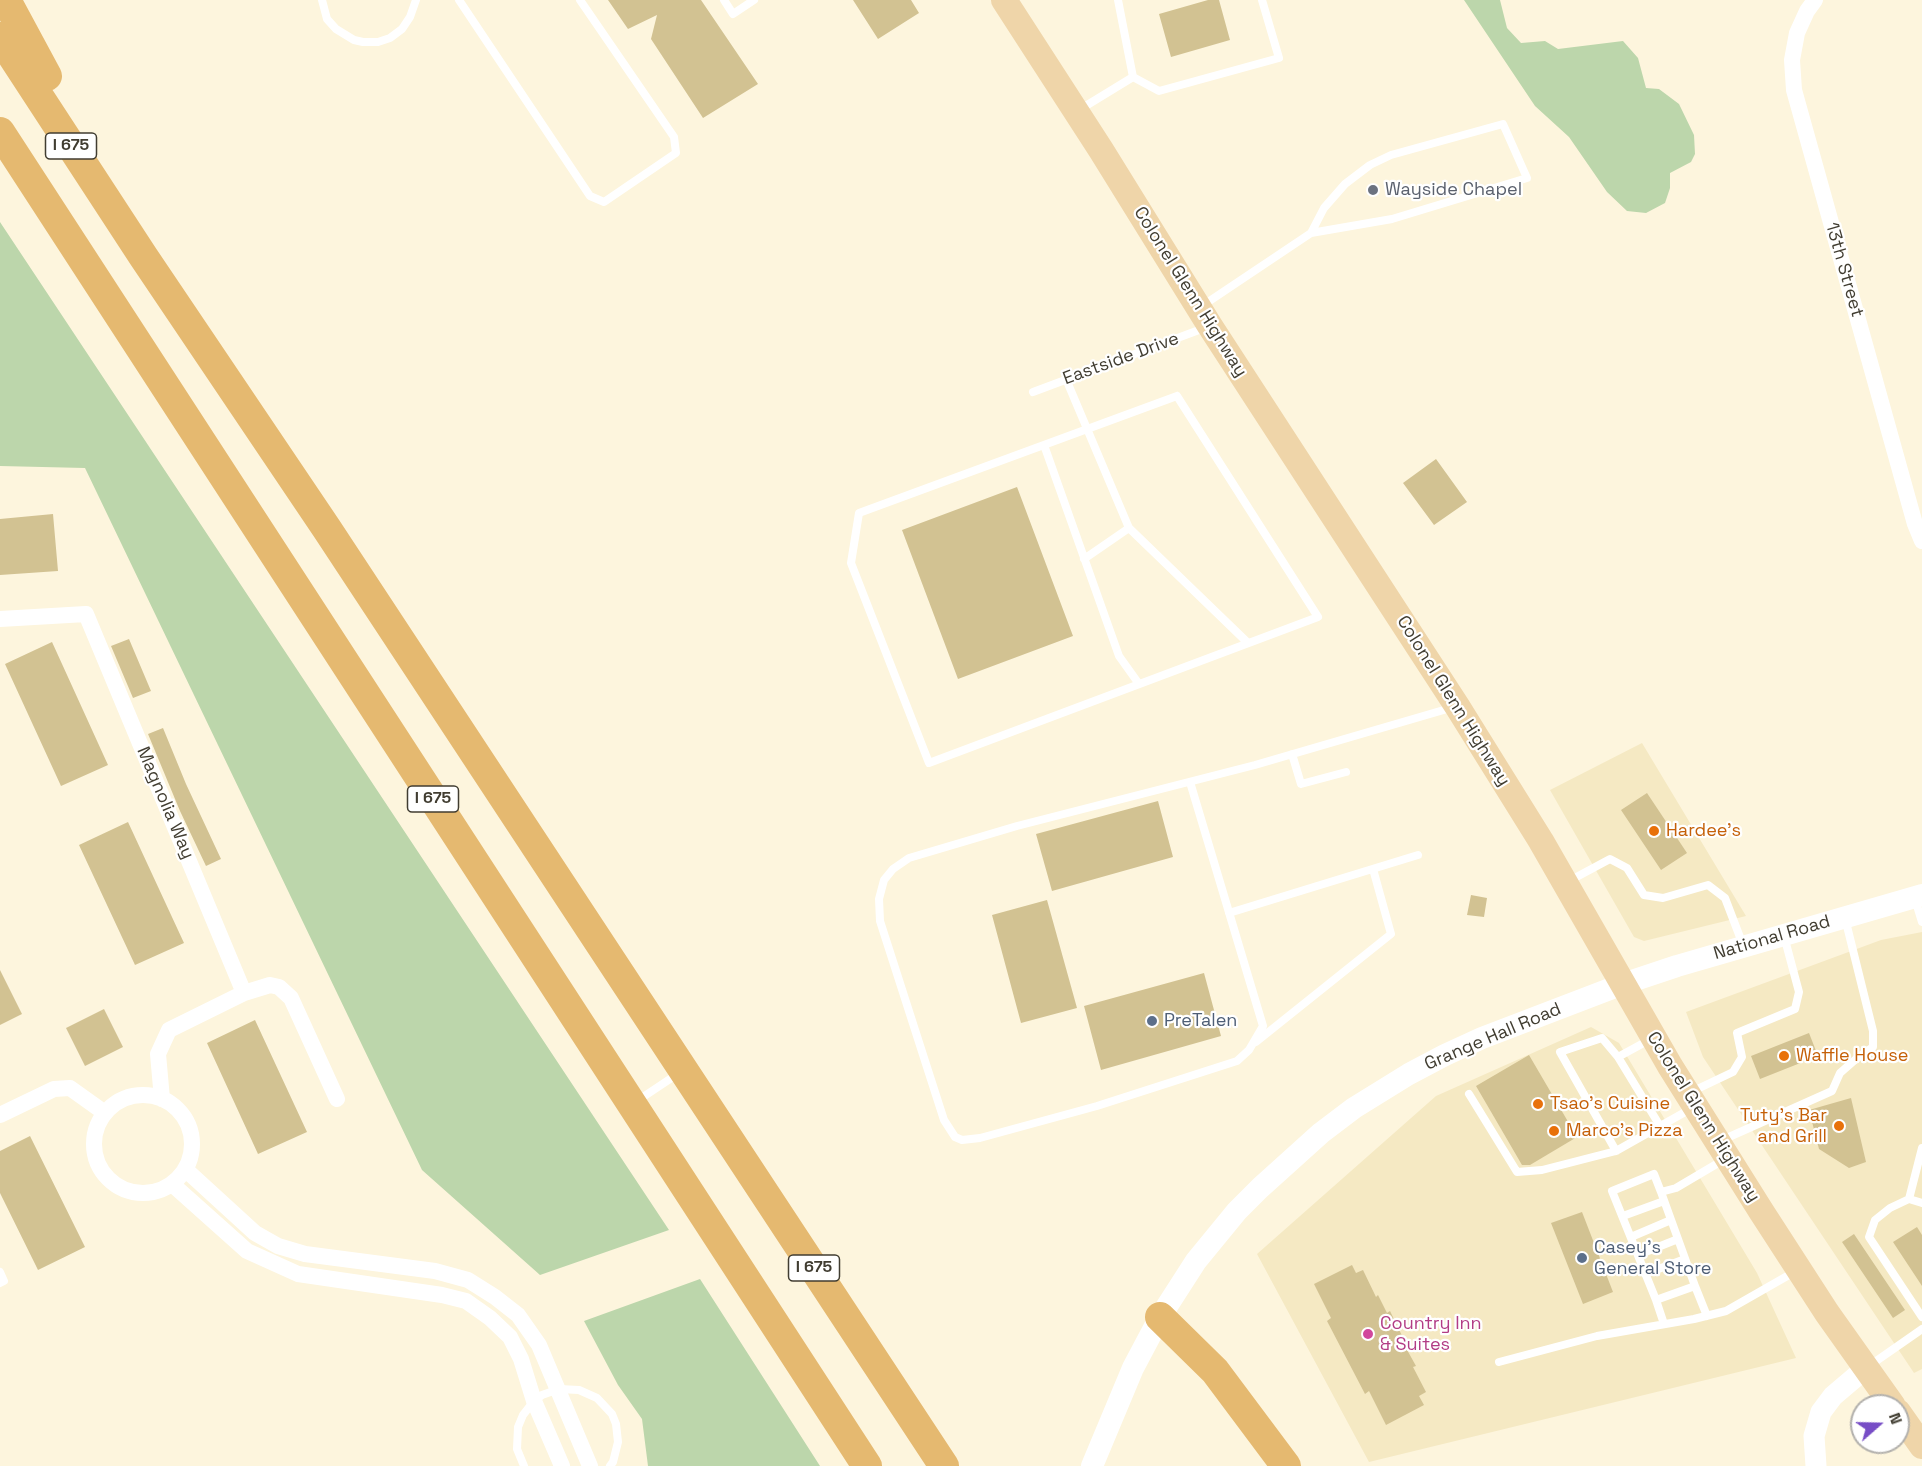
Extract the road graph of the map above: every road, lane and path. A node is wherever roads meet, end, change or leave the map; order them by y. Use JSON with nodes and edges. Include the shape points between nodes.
{"nodes":[{"id":1,"x":6,"y":0,"type":"edge"},
{"id":2,"x":322,"y":0,"type":"edge"},
{"id":3,"x":416,"y":0,"type":"edge"},
{"id":4,"x":459,"y":0,"type":"edge"},
{"id":5,"x":580,"y":0,"type":"edge"},
{"id":6,"x":724,"y":0,"type":"edge"},
{"id":7,"x":754,"y":0,"type":"edge"},
{"id":8,"x":1004,"y":0,"type":"edge"},
{"id":9,"x":1118,"y":0,"type":"edge"},
{"id":10,"x":1262,"y":0,"type":"edge"},
{"id":11,"x":1815,"y":0,"type":"edge"},
{"id":12,"x":0,"y":37,"type":"edge"},
{"id":13,"x":1133,"y":77,"type":"junction"},
{"id":14,"x":1076,"y":112,"type":"junction"},
{"id":15,"x":0,"y":132,"type":"edge"},
{"id":16,"x":1311,"y":233,"type":"junction"},
{"id":17,"x":143,"y":256,"type":"junction"},
{"id":18,"x":1205,"y":317,"type":"junction"},
{"id":19,"x":1066,"y":379,"type":"junction"},
{"id":20,"x":1033,"y":392,"type":"dead end"},
{"id":21,"x":1086,"y":429,"type":"junction"},
{"id":22,"x":1044,"y":445,"type":"junction"},
{"id":23,"x":1129,"y":528,"type":"junction"},
{"id":24,"x":1922,"y":541,"type":"edge"},
{"id":25,"x":1084,"y":558,"type":"junction"},
{"id":26,"x":0,"y":619,"type":"edge"},
{"id":27,"x":1247,"y":642,"type":"junction"},
{"id":28,"x":1139,"y":684,"type":"junction"},
{"id":29,"x":1458,"y":706,"type":"junction"},
{"id":30,"x":1292,"y":754,"type":"junction"},
{"id":31,"x":1346,"y":772,"type":"dead end"},
{"id":32,"x":1190,"y":782,"type":"junction"},
{"id":33,"x":1418,"y":855,"type":"dead end"},
{"id":34,"x":1373,"y":869,"type":"junction"},
{"id":35,"x":1566,"y":883,"type":"junction"},
{"id":36,"x":1918,"y":896,"type":"edge"},
{"id":37,"x":1229,"y":913,"type":"junction"},
{"id":38,"x":1845,"y":917,"type":"junction"},
{"id":39,"x":1922,"y":922,"type":"edge"},
{"id":40,"x":1784,"y":935,"type":"junction"},
{"id":41,"x":1743,"y":947,"type":"junction"},
{"id":42,"x":1623,"y":984,"type":"junction"},
{"id":43,"x":244,"y":993,"type":"junction"},
{"id":44,"x":1654,"y":1038,"type":"junction"},
{"id":45,"x":1251,"y":1046,"type":"junction"},
{"id":46,"x":1618,"y":1058,"type":"junction"},
{"id":47,"x":683,"y":1070,"type":"junction"},
{"id":48,"x":1469,"y":1095,"type":"dead end"},
{"id":49,"x":162,"y":1099,"type":"junction"},
{"id":50,"x":337,"y":1099,"type":"dead end"},
{"id":51,"x":1691,"y":1100,"type":"junction"},
{"id":52,"x":632,"y":1105,"type":"junction"},
{"id":53,"x":105,"y":1113,"type":"junction"},
{"id":54,"x":0,"y":1115,"type":"edge"},
{"id":55,"x":1660,"y":1126,"type":"junction"},
{"id":56,"x":1922,"y":1148,"type":"edge"},
{"id":57,"x":1723,"y":1150,"type":"junction"},
{"id":58,"x":1616,"y":1151,"type":"junction"},
{"id":59,"x":185,"y":1169,"type":"junction"},
{"id":60,"x":172,"y":1184,"type":"junction"},
{"id":61,"x":1662,"y":1196,"type":"junction"},
{"id":62,"x":1909,"y":1199,"type":"junction"},
{"id":63,"x":1922,"y":1203,"type":"edge"},
{"id":64,"x":1623,"y":1216,"type":"junction"},
{"id":65,"x":1671,"y":1221,"type":"junction"},
{"id":66,"x":1631,"y":1237,"type":"junction"},
{"id":67,"x":1678,"y":1239,"type":"junction"},
{"id":68,"x":1638,"y":1255,"type":"junction"},
{"id":69,"x":1685,"y":1259,"type":"junction"},
{"id":70,"x":1799,"y":1270,"type":"junction"},
{"id":71,"x":0,"y":1272,"type":"edge"},
{"id":72,"x":1646,"y":1274,"type":"junction"},
{"id":73,"x":0,"y":1284,"type":"edge"},
{"id":74,"x":1695,"y":1286,"type":"junction"},
{"id":75,"x":1656,"y":1300,"type":"junction"},
{"id":76,"x":1707,"y":1316,"type":"junction"},
{"id":77,"x":1160,"y":1317,"type":"junction"},
{"id":78,"x":1922,"y":1317,"type":"edge"},
{"id":79,"x":1664,"y":1324,"type":"junction"},
{"id":80,"x":1922,"y":1329,"type":"edge"},
{"id":81,"x":1499,"y":1362,"type":"dead end"},
{"id":82,"x":1866,"y":1368,"type":"junction"},
{"id":83,"x":559,"y":1389,"type":"junction"},
{"id":84,"x":1884,"y":1394,"type":"edge"},
{"id":85,"x":534,"y":1401,"type":"junction"},
{"id":86,"x":1910,"y":1429,"type":"edge"},
{"id":87,"x":1922,"y":1446,"type":"edge"},
{"id":88,"x":524,"y":1466,"type":"edge"},
{"id":89,"x":562,"y":1466,"type":"edge"},
{"id":90,"x":591,"y":1466,"type":"edge"},
{"id":91,"x":610,"y":1466,"type":"edge"},
{"id":92,"x":867,"y":1466,"type":"edge"},
{"id":93,"x":944,"y":1466,"type":"edge"},
{"id":94,"x":1092,"y":1466,"type":"edge"},
{"id":95,"x":1286,"y":1466,"type":"edge"},
{"id":96,"x":1816,"y":1466,"type":"edge"}],
"edges":[{"from":1,"to":17,"type":"highway"},
{"from":2,"to":3,"type":"lane","via":[[327,19],[336,29],[363,42],[384,40],[402,29]]},
{"from":4,"to":5,"type":"lane","via":[[590,196],[604,201],[676,153],[674,137]]},
{"from":6,"to":7,"type":"lane","via":[[733,14]]},
{"from":8,"to":14,"type":"main road","name":"Colonel Glenn Highway"},
{"from":9,"to":13,"type":"lane"},
{"from":10,"to":13,"type":"lane","via":[[1279,58],[1159,91]]},
{"from":11,"to":24,"type":"street","name":"13th Street","via":[[1797,33],[1792,60],[1794,90]]},
{"from":12,"to":17,"type":"highway","number":"I 675"},
{"from":13,"to":14,"type":"lane"},
{"from":14,"to":18,"type":"main road","name":"Colonel Glenn Highway"},
{"from":15,"to":52,"type":"highway","number":"I 675"},
{"from":16,"to":16,"type":"lane","via":[[1392,219],[1527,178],[1503,124],[1391,155],[1370,165],[1345,184],[1324,208]]},
{"from":16,"to":18,"type":"lane","name":"Eastside Drive"},
{"from":17,"to":47,"type":"highway","number":"I 675"},
{"from":18,"to":19,"type":"lane","name":"Eastside Drive"},
{"from":18,"to":29,"type":"main road","name":"Colonel Glenn Highway"},
{"from":19,"to":20,"type":"lane","name":"Eastside Drive"},
{"from":19,"to":21,"type":"lane"},
{"from":21,"to":22,"type":"lane"},
{"from":21,"to":23,"type":"lane"},
{"from":21,"to":27,"type":"lane","via":[[1177,396],[1318,617]]},
{"from":22,"to":25,"type":"lane"},
{"from":22,"to":28,"type":"lane","via":[[858,513],[851,563],[929,763]]},
{"from":23,"to":25,"type":"lane"},
{"from":23,"to":27,"type":"lane"},
{"from":25,"to":28,"type":"lane","via":[[1119,656]]},
{"from":26,"to":43,"type":"street","name":"Magnolia Way","via":[[86,614]]},
{"from":27,"to":28,"type":"lane"},
{"from":29,"to":30,"type":"lane"},
{"from":29,"to":35,"type":"main road","name":"Colonel Glenn Highway"},
{"from":30,"to":31,"type":"lane","via":[[1301,784]]},
{"from":30,"to":32,"type":"lane"},
{"from":32,"to":37,"type":"lane"},
{"from":32,"to":45,"type":"lane","via":[[909,858],[884,880],[879,899],[880,921],[944,1120],[955,1137],[962,1140],[1097,1106],[1237,1061]]},
{"from":33,"to":34,"type":"lane"},
{"from":34,"to":37,"type":"lane"},
{"from":34,"to":45,"type":"lane","via":[[1391,933]]},
{"from":35,"to":41,"type":"lane","via":[[1610,859],[1628,868],[1644,895],[1663,898],[1708,885],[1725,898]]},
{"from":35,"to":42,"type":"main road","name":"Colonel Glenn Highway"},
{"from":36,"to":38,"type":"main road","name":"National Road"},
{"from":36,"to":39,"type":"lane"},
{"from":37,"to":45,"type":"lane","via":[[1263,1026]]},
{"from":38,"to":40,"type":"main road","name":"National Road"},
{"from":38,"to":57,"type":"lane","via":[[1873,1031],[1873,1047],[1840,1073],[1832,1091]]},
{"from":40,"to":41,"type":"main road","name":"National Road"},
{"from":40,"to":51,"type":"lane","via":[[1798,992],[1795,1009],[1737,1032],[1742,1058],[1733,1072]]},
{"from":41,"to":42,"type":"main road","name":"National Road"},
{"from":42,"to":44,"type":"main road","name":"Colonel Glenn Highway"},
{"from":42,"to":77,"type":"main road","name":"Grange Hall Road","via":[[1445,1055],[1354,1108],[1290,1160],[1238,1211],[1196,1261]]},
{"from":43,"to":49,"type":"street","via":[[169,1030],[158,1054]]},
{"from":43,"to":50,"type":"street","via":[[270,985],[279,987],[291,998]]},
{"from":44,"to":46,"type":"lane"},
{"from":44,"to":51,"type":"main road","name":"Colonel Glenn Highway"},
{"from":46,"to":55,"type":"lane"},
{"from":46,"to":58,"type":"lane","via":[[1602,1038],[1560,1052]]},
{"from":47,"to":52,"type":"lane"},
{"from":47,"to":93,"type":"highway","number":"I 675"},
{"from":48,"to":58,"type":"lane","via":[[1517,1172],[1542,1170]]},
{"from":49,"to":53,"type":"street","via":[[143,1095],[126,1098]]},
{"from":49,"to":59,"type":"street","via":[[177,1109],[187,1123],[192,1139]]},
{"from":51,"to":55,"type":"lane"},
{"from":51,"to":57,"type":"main road","name":"Colonel Glenn Highway"},
{"from":52,"to":92,"type":"highway","number":"I 675"},
{"from":53,"to":54,"type":"street","via":[[70,1089],[54,1089]]},
{"from":53,"to":60,"type":"street","via":[[94,1142],[96,1160],[108,1179],[121,1189],[136,1193],[159,1191]]},
{"from":55,"to":58,"type":"lane"},
{"from":56,"to":62,"type":"lane"},
{"from":57,"to":61,"type":"lane"},
{"from":57,"to":70,"type":"main road","name":"Colonel Glenn Highway"},
{"from":59,"to":60,"type":"street"},
{"from":59,"to":83,"type":"street","via":[[255,1233],[278,1246],[305,1254],[435,1271],[468,1280],[518,1315],[539,1345]]},
{"from":60,"to":85,"type":"street","via":[[247,1251],[298,1274],[466,1301],[510,1337]]},
{"from":61,"to":64,"type":"lane"},
{"from":61,"to":64,"type":"lane","via":[[1654,1174],[1612,1191]]},
{"from":61,"to":65,"type":"lane"},
{"from":62,"to":63,"type":"lane"},
{"from":62,"to":78,"type":"lane","via":[[1875,1220],[1869,1238]]},
{"from":64,"to":66,"type":"lane"},
{"from":65,"to":66,"type":"lane"},
{"from":65,"to":67,"type":"lane"},
{"from":66,"to":68,"type":"lane"},
{"from":67,"to":68,"type":"lane"},
{"from":67,"to":69,"type":"lane"},
{"from":68,"to":72,"type":"lane"},
{"from":69,"to":72,"type":"lane"},
{"from":69,"to":74,"type":"lane"},
{"from":70,"to":76,"type":"lane","via":[[1725,1311]]},
{"from":70,"to":82,"type":"main road","name":"Colonel Glenn Highway"},
{"from":71,"to":73,"type":"lane","via":[[4,1281]]},
{"from":72,"to":75,"type":"lane"},
{"from":74,"to":75,"type":"lane"},
{"from":74,"to":76,"type":"lane"},
{"from":75,"to":79,"type":"lane"},
{"from":76,"to":79,"type":"lane"},
{"from":77,"to":94,"type":"main road","name":"Grange Hall Road","via":[[1133,1368]]},
{"from":77,"to":95,"type":"highway","via":[[1215,1371]]},
{"from":79,"to":81,"type":"lane","via":[[1597,1335]]},
{"from":80,"to":82,"type":"lane"},
{"from":82,"to":84,"type":"main road","name":"Colonel Glenn Highway"},
{"from":82,"to":96,"type":"street","via":[[1833,1396],[1821,1412],[1814,1436]]},
{"from":83,"to":85,"type":"lane"},
{"from":83,"to":90,"type":"street"},
{"from":83,"to":91,"type":"lane","via":[[579,1390],[597,1398],[612,1414],[618,1442]]},
{"from":85,"to":88,"type":"lane","via":[[518,1427],[517,1449]]},
{"from":85,"to":89,"type":"street"},
{"from":86,"to":87,"type":"main road"}]}
